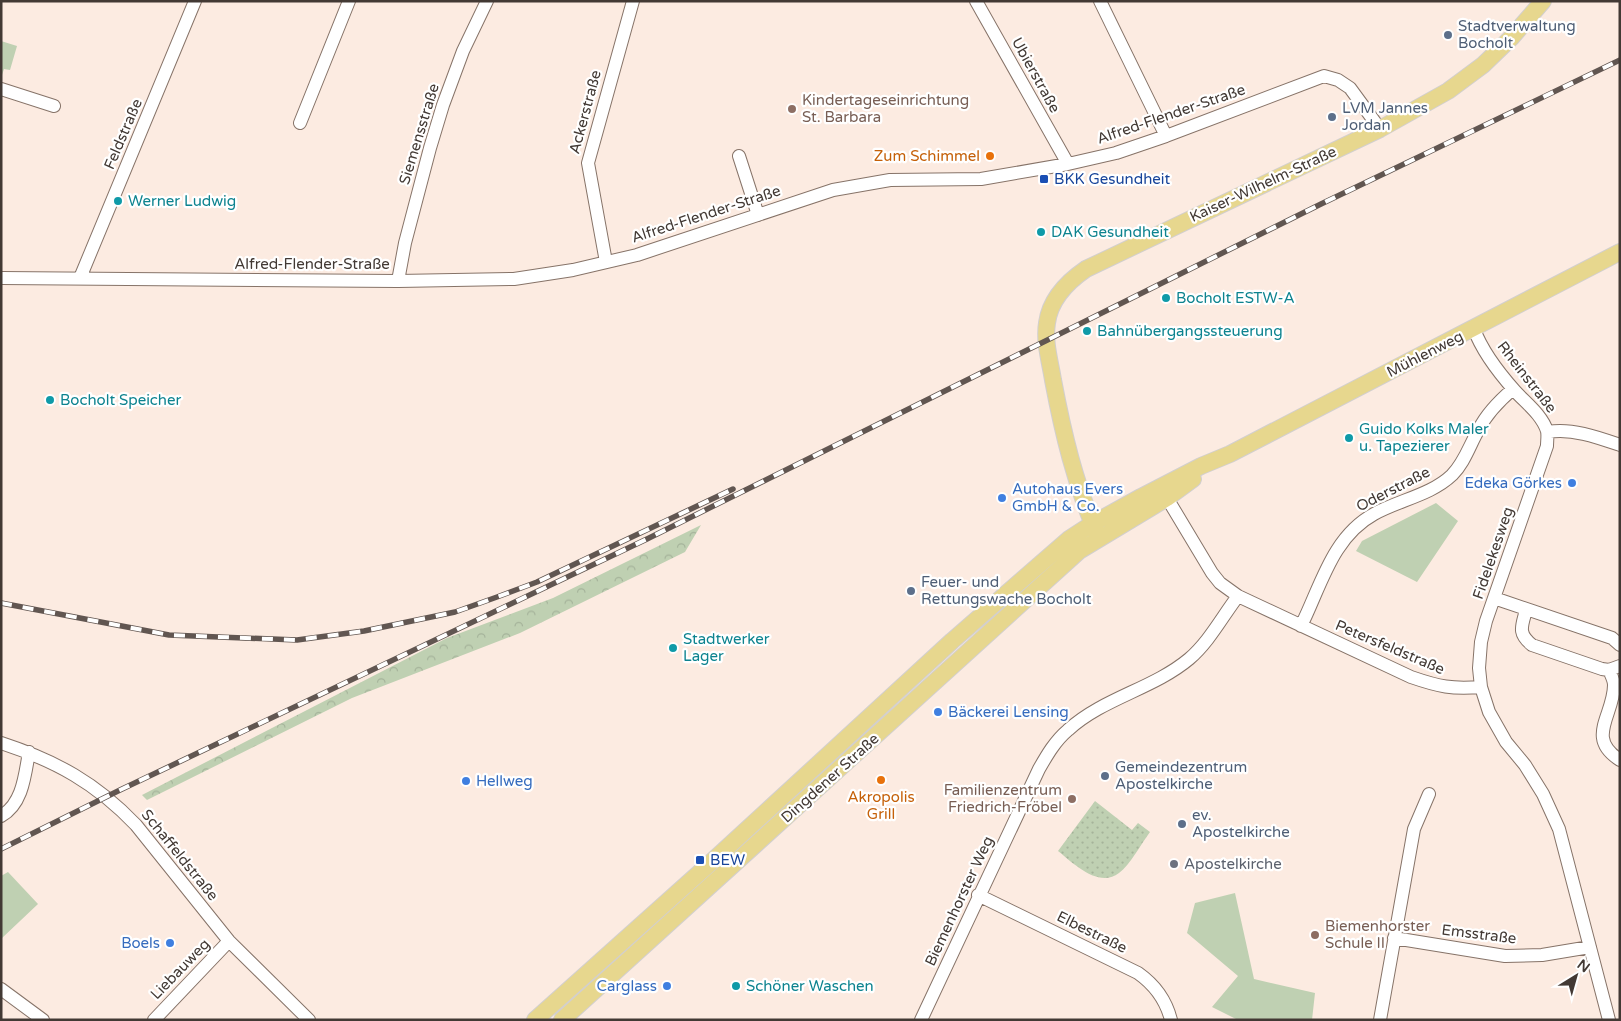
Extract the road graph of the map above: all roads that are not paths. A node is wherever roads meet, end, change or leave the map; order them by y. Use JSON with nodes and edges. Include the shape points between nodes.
{"nodes":[{"id":1,"x":195,"y":1,"type":"edge"},
{"id":2,"x":349,"y":1,"type":"edge"},
{"id":3,"x":488,"y":1,"type":"edge"},
{"id":4,"x":633,"y":1,"type":"edge"},
{"id":5,"x":976,"y":1,"type":"edge"},
{"id":6,"x":1100,"y":1,"type":"edge"},
{"id":7,"x":1543,"y":1,"type":"edge"},
{"id":8,"x":1,"y":89,"type":"edge"},
{"id":9,"x":54,"y":106,"type":"dead end"},
{"id":10,"x":300,"y":123,"type":"dead end"},
{"id":11,"x":1380,"y":129,"type":"junction"},
{"id":12,"x":1166,"y":136,"type":"junction"},
{"id":13,"x":739,"y":156,"type":"dead end"},
{"id":14,"x":1068,"y":164,"type":"junction"},
{"id":15,"x":758,"y":215,"type":"junction"},
{"id":16,"x":1620,"y":252,"type":"edge"},
{"id":17,"x":606,"y":262,"type":"junction"},
{"id":18,"x":1,"y":278,"type":"edge"},
{"id":19,"x":80,"y":278,"type":"junction"},
{"id":20,"x":398,"y":281,"type":"junction"},
{"id":21,"x":1474,"y":328,"type":"junction"},
{"id":22,"x":1513,"y":389,"type":"junction"},
{"id":23,"x":1548,"y":432,"type":"junction"},
{"id":24,"x":1620,"y":445,"type":"edge"},
{"id":25,"x":1230,"y":454,"type":"junction"},
{"id":26,"x":1167,"y":498,"type":"junction"},
{"id":27,"x":1095,"y":531,"type":"junction"},
{"id":28,"x":1238,"y":596,"type":"junction"},
{"id":29,"x":1494,"y":598,"type":"junction"},
{"id":30,"x":1526,"y":610,"type":"junction"},
{"id":31,"x":1301,"y":626,"type":"junction"},
{"id":32,"x":1620,"y":644,"type":"edge"},
{"id":33,"x":1615,"y":668,"type":"edge"},
{"id":34,"x":1481,"y":687,"type":"junction"},
{"id":35,"x":1616,"y":703,"type":"edge"},
{"id":36,"x":1,"y":743,"type":"edge"},
{"id":37,"x":29,"y":752,"type":"junction"},
{"id":38,"x":1620,"y":760,"type":"edge"},
{"id":39,"x":1429,"y":794,"type":"dead end"},
{"id":40,"x":1,"y":816,"type":"edge"},
{"id":41,"x":978,"y":895,"type":"junction"},
{"id":42,"x":1394,"y":938,"type":"junction"},
{"id":43,"x":229,"y":941,"type":"junction"},
{"id":44,"x":1590,"y":947,"type":"junction"},
{"id":45,"x":605,"y":956,"type":"junction"},
{"id":46,"x":1,"y":989,"type":"edge"},
{"id":47,"x":43,"y":1020,"type":"edge"},
{"id":48,"x":154,"y":1020,"type":"edge"},
{"id":49,"x":309,"y":1020,"type":"edge"},
{"id":50,"x":535,"y":1020,"type":"edge"},
{"id":51,"x":556,"y":1020,"type":"edge"},
{"id":52,"x":562,"y":1020,"type":"edge"},
{"id":53,"x":921,"y":1020,"type":"edge"},
{"id":54,"x":1171,"y":1020,"type":"edge"},
{"id":55,"x":1380,"y":1020,"type":"edge"},
{"id":56,"x":1609,"y":1020,"type":"edge"}],
"edges":[{"from":1,"to":19,"type":"street","name":"Feldstraße"},
{"from":2,"to":10,"type":"street"},
{"from":3,"to":20,"type":"street","name":"Siemensstraße","via":[[463,51],[443,105]]},
{"from":4,"to":17,"type":"street","name":"Ackerstraße","via":[[588,162]]},
{"from":5,"to":14,"type":"street","name":"Ubierstraße"},
{"from":6,"to":12,"type":"street"},
{"from":7,"to":11,"type":"main road","name":"Kaiser-Wilhelm-Straße","via":[[1483,65],[1448,91]]},
{"from":8,"to":9,"type":"street"},
{"from":11,"to":12,"type":"street","name":"Alfred-Flender-Straße","via":[[1350,88],[1324,76]]},
{"from":11,"to":27,"type":"main road","name":"Kaiser-Wilhelm-Straße","via":[[1086,269],[1061,291],[1047,322],[1046,342],[1076,483]]},
{"from":12,"to":14,"type":"street","name":"Alfred-Flender-Straße","via":[[1116,153]]},
{"from":13,"to":15,"type":"street"},
{"from":14,"to":15,"type":"street","name":"Alfred-Flender-Straße","via":[[981,179],[890,180],[861,184]]},
{"from":15,"to":17,"type":"street","name":"Alfred-Flender-Straße"},
{"from":16,"to":21,"type":"main road","name":"Mühlenweg"},
{"from":17,"to":20,"type":"street","name":"Alfred-Flender-Straße","via":[[514,279]]},
{"from":18,"to":19,"type":"street","name":"Alfred-Flender-Straße"},
{"from":19,"to":20,"type":"street","name":"Alfred-Flender-Straße"},
{"from":21,"to":22,"type":"street","name":"Rheinstraße","via":[[1477,338]]},
{"from":21,"to":25,"type":"main road","name":"Mühlenweg"},
{"from":22,"to":23,"type":"street","name":"Rheinstraße"},
{"from":22,"to":31,"type":"street","name":"Oderstraße","via":[[1493,408],[1478,429],[1462,463],[1452,474],[1432,488],[1372,515],[1349,532],[1329,563]]},
{"from":23,"to":24,"type":"street","name":"Rheinstraße","via":[[1589,434]]},
{"from":23,"to":29,"type":"street","name":"Fidelekesweg","via":[[1542,463]]},
{"from":25,"to":26,"type":"main road","name":"Mühlenweg"},
{"from":25,"to":27,"type":"main road","name":"Mühlenweg","via":[[1193,470]]},
{"from":26,"to":27,"type":"main road","name":"Mühlenweg"},
{"from":26,"to":28,"type":"street","name":"Petersfeldstraße","via":[[1212,573]]},
{"from":27,"to":45,"type":"main road","name":"Dingdener Straße","via":[[1069,539]]},
{"from":27,"to":52,"type":"main road","name":"Dingdener Straße","via":[[1079,551]]},
{"from":28,"to":31,"type":"street","name":"Petersfeldstraße"},
{"from":28,"to":41,"type":"street","name":"Biemenhorster Weg","via":[[1189,659],[1108,703],[1072,726],[1057,741],[1039,769]]},
{"from":29,"to":30,"type":"street"},
{"from":29,"to":34,"type":"street","name":"Fidelekesweg","via":[[1478,656]]},
{"from":30,"to":32,"type":"street","via":[[1612,638]]},
{"from":30,"to":33,"type":"street","via":[[1522,633],[1532,645],[1602,669]]},
{"from":31,"to":34,"type":"street","name":"Petersfeldstraße","via":[[1436,686]]},
{"from":33,"to":35,"type":"street"},
{"from":34,"to":44,"type":"street","via":[[1488,712],[1543,794],[1560,829]]},
{"from":35,"to":38,"type":"street","via":[[1603,726],[1602,735],[1608,750]]},
{"from":36,"to":37,"type":"street","name":"Schaffeldstraße"},
{"from":37,"to":40,"type":"street","via":[[19,797],[14,806]]},
{"from":37,"to":43,"type":"street","name":"Schaffeldstraße","via":[[65,768],[120,808]]},
{"from":39,"to":42,"type":"street","via":[[1414,829]]},
{"from":41,"to":53,"type":"street","name":"Biemenhorster Weg"},
{"from":41,"to":54,"type":"street","name":"Elbestraße","via":[[1138,973],[1155,988]]},
{"from":42,"to":44,"type":"street","name":"Emsstraße","via":[[1504,956],[1542,956]]},
{"from":42,"to":55,"type":"street"},
{"from":43,"to":48,"type":"street","name":"Liebauweg"},
{"from":43,"to":49,"type":"street","name":"Schaffeldstraße"},
{"from":44,"to":56,"type":"street"},
{"from":45,"to":50,"type":"main road","name":"Dingdener Straße"},
{"from":45,"to":51,"type":"main road","via":[[610,967],[605,975]]},
{"from":46,"to":47,"type":"street"}]}
